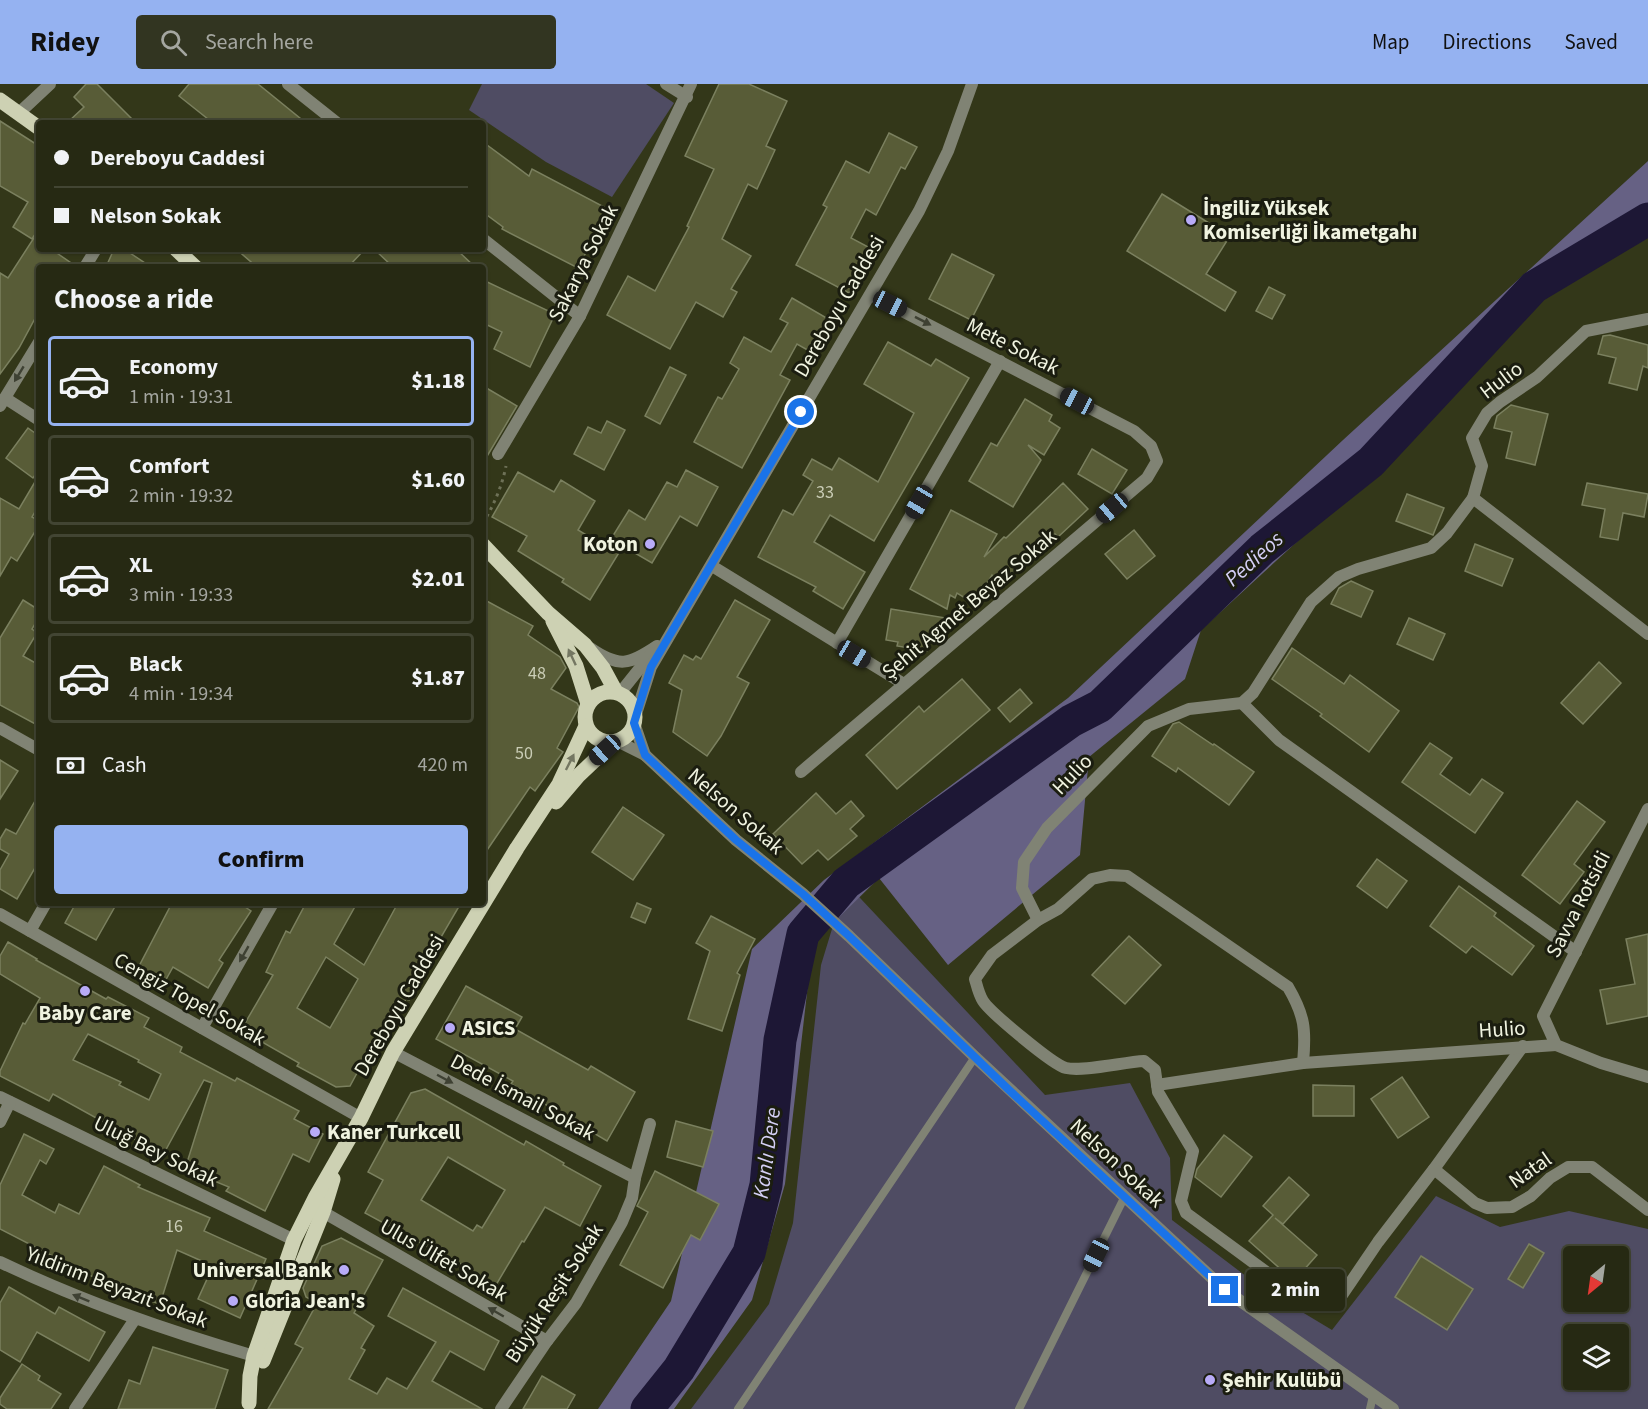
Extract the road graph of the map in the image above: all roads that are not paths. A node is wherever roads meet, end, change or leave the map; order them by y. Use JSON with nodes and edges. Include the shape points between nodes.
{"nodes":[{"id":1,"x":50,"y":84,"type":"edge"},
{"id":2,"x":288,"y":84,"type":"edge"},
{"id":3,"x":666,"y":84,"type":"edge"},
{"id":4,"x":691,"y":84,"type":"edge"},
{"id":5,"x":972,"y":84,"type":"edge"},
{"id":6,"x":687,"y":97,"type":"junction"},
{"id":7,"x":0,"y":100,"type":"edge"},
{"id":8,"x":19,"y":113,"type":"junction"},
{"id":9,"x":333,"y":120,"type":"edge"},
{"id":10,"x":36,"y":126,"type":"edge"},
{"id":11,"x":486,"y":241,"type":"edge"},
{"id":12,"x":179,"y":252,"type":"edge"},
{"id":13,"x":192,"y":264,"type":"edge"},
{"id":14,"x":871,"y":294,"type":"junction"},
{"id":15,"x":580,"y":316,"type":"junction"},
{"id":16,"x":1648,"y":320,"type":"edge"},
{"id":17,"x":36,"y":347,"type":"edge"},
{"id":18,"x":1000,"y":361,"type":"junction"},
{"id":19,"x":2,"y":402,"type":"edge"},
{"id":20,"x":36,"y":419,"type":"edge"},
{"id":21,"x":501,"y":450,"type":"road end"},
{"id":22,"x":1157,"y":461,"type":"joint"},
{"id":23,"x":1473,"y":498,"type":"junction"},
{"id":24,"x":486,"y":548,"type":"edge"},
{"id":25,"x":712,"y":566,"type":"junction"},
{"id":26,"x":548,"y":613,"type":"junction"},
{"id":27,"x":672,"y":634,"type":"junction"},
{"id":28,"x":1648,"y":634,"type":"edge"},
{"id":29,"x":582,"y":642,"type":"junction"},
{"id":30,"x":837,"y":643,"type":"junction"},
{"id":31,"x":657,"y":646,"type":"junction"},
{"id":32,"x":904,"y":684,"type":"junction"},
{"id":33,"x":618,"y":692,"type":"junction"},
{"id":34,"x":1242,"y":702,"type":"junction"},
{"id":35,"x":588,"y":704,"type":"junction"},
{"id":36,"x":635,"y":720,"type":"junction"},
{"id":37,"x":586,"y":726,"type":"junction"},
{"id":38,"x":0,"y":728,"type":"edge"},
{"id":39,"x":615,"y":741,"type":"junction"},
{"id":40,"x":36,"y":748,"type":"edge"},
{"id":41,"x":645,"y":755,"type":"junction"},
{"id":42,"x":801,"y":772,"type":"dead end"},
{"id":43,"x":1648,"y":809,"type":"edge"},
{"id":44,"x":517,"y":848,"type":"junction"},
{"id":45,"x":486,"y":899,"type":"edge"},
{"id":46,"x":44,"y":906,"type":"edge"},
{"id":47,"x":271,"y":906,"type":"edge"},
{"id":48,"x":482,"y":906,"type":"edge"},
{"id":49,"x":0,"y":914,"type":"edge"},
{"id":50,"x":1038,"y":920,"type":"junction"},
{"id":51,"x":30,"y":932,"type":"junction"},
{"id":52,"x":1576,"y":951,"type":"junction"},
{"id":53,"x":202,"y":1028,"type":"junction"},
{"id":54,"x":1556,"y":1045,"type":"junction"},
{"id":55,"x":1523,"y":1046,"type":"junction"},
{"id":56,"x":393,"y":1052,"type":"junction"},
{"id":57,"x":975,"y":1057,"type":"junction"},
{"id":58,"x":1303,"y":1063,"type":"junction"},
{"id":59,"x":1648,"y":1077,"type":"edge"},
{"id":60,"x":1157,"y":1085,"type":"junction"},
{"id":61,"x":5,"y":1100,"type":"edge"},
{"id":62,"x":361,"y":1118,"type":"junction"},
{"id":63,"x":0,"y":1122,"type":"edge"},
{"id":64,"x":650,"y":1124,"type":"dead end"},
{"id":65,"x":340,"y":1155,"type":"junction"},
{"id":66,"x":1434,"y":1169,"type":"junction"},
{"id":67,"x":635,"y":1178,"type":"junction"},
{"id":68,"x":1124,"y":1198,"type":"junction"},
{"id":69,"x":1648,"y":1210,"type":"edge"},
{"id":70,"x":323,"y":1212,"type":"junction"},
{"id":71,"x":294,"y":1240,"type":"junction"},
{"id":72,"x":0,"y":1262,"type":"edge"},
{"id":73,"x":135,"y":1319,"type":"junction"},
{"id":74,"x":547,"y":1341,"type":"junction"},
{"id":75,"x":254,"y":1356,"type":"junction"},
{"id":76,"x":1373,"y":1396,"type":"junction"},
{"id":77,"x":248,"y":1406,"type":"edge"},
{"id":78,"x":75,"y":1409,"type":"edge"},
{"id":79,"x":501,"y":1409,"type":"edge"},
{"id":80,"x":738,"y":1409,"type":"edge"},
{"id":81,"x":1019,"y":1409,"type":"edge"},
{"id":82,"x":1370,"y":1409,"type":"edge"},
{"id":83,"x":1393,"y":1409,"type":"edge"}],
"edges":[{"from":1,"to":8,"type":"street"},
{"from":2,"to":9,"type":"street"},
{"from":3,"to":6,"type":"street"},
{"from":4,"to":6,"type":"street","name":"Sakarya Sokak"},
{"from":5,"to":14,"type":"street","name":"Dereboyu Caddesi","via":[[935,178]]},
{"from":6,"to":15,"type":"street","name":"Sakarya Sokak"},
{"from":7,"to":8,"type":"main road"},
{"from":8,"to":10,"type":"main road"},
{"from":11,"to":15,"type":"street"},
{"from":12,"to":13,"type":"main road"},
{"from":14,"to":18,"type":"street","name":"Mete Sokak","one_way":true},
{"from":14,"to":25,"type":"street","name":"Dereboyu Caddesi"},
{"from":15,"to":21,"type":"street","name":"Sakarya Sokak"},
{"from":16,"to":23,"type":"street","name":"Hulio","via":[[1586,332],[1538,377],[1488,413],[1472,438],[1482,466]]},
{"from":17,"to":19,"type":"street","one_way":true},
{"from":18,"to":22,"type":"street","name":"Mete Sokak","via":[[1134,431],[1151,446]]},
{"from":18,"to":30,"type":"street"},
{"from":19,"to":20,"type":"street"},
{"from":22,"to":32,"type":"street","name":"Şehit Agmet Beyaz Sokak","via":[[1147,478]]},
{"from":23,"to":28,"type":"street"},
{"from":23,"to":34,"type":"street","name":"Hulio","via":[[1447,534],[1431,548],[1339,577],[1311,602],[1253,693]]},
{"from":24,"to":26,"type":"main road"},
{"from":25,"to":27,"type":"street","name":"Dereboyu Caddesi"},
{"from":25,"to":30,"type":"street"},
{"from":26,"to":29,"type":"main road"},
{"from":35,"to":26,"type":"main road","one_way":true,"via":[[576,666]]},
{"from":27,"to":31,"type":"street","name":"Dereboyu Caddesi"},
{"from":27,"to":36,"type":"street","name":"Dereboyu Caddesi","via":[[651,667]]},
{"from":29,"to":31,"type":"street","via":[[622,663]]},
{"from":29,"to":33,"type":"main road"},
{"from":30,"to":32,"type":"street"},
{"from":31,"to":33,"type":"street","name":"Dereboyu Caddesi"},
{"from":32,"to":42,"type":"street","name":"Şehit Agmet Beyaz Sokak"},
{"from":33,"to":35,"type":"main road","via":[[600,693]]},
{"from":33,"to":36,"type":"main road","via":[[631,703]]},
{"from":34,"to":50,"type":"street","name":"Hulio","via":[[1189,709],[1148,726],[1047,828],[1024,862],[1022,888]]},
{"from":34,"to":52,"type":"street","via":[[1279,740]]},
{"from":35,"to":37,"type":"main road"},
{"from":36,"to":39,"type":"main road","via":[[628,735]]},
{"from":36,"to":41,"type":"street","name":"Nelson Sokak"},
{"from":37,"to":39,"type":"main road","via":[[597,739]]},
{"from":44,"to":37,"type":"main road","name":"Dereboyu Caddesi","one_way":true,"via":[[559,784]]},
{"from":38,"to":40,"type":"street"},
{"from":39,"to":41,"type":"street","name":"Nelson Sokak"},
{"from":39,"to":44,"type":"main road","name":"Dereboyu Caddesi","via":[[579,775]]},
{"from":41,"to":57,"type":"street","name":"Nelson Sokak","via":[[736,840],[834,922]]},
{"from":43,"to":52,"type":"street","name":"Savva Rotsidi"},
{"from":44,"to":45,"type":"main road","name":"Dereboyu Caddesi"},
{"from":46,"to":51,"type":"street"},
{"from":47,"to":53,"type":"street","one_way":true},
{"from":48,"to":56,"type":"main road","name":"Dereboyu Caddesi"},
{"from":49,"to":51,"type":"street","name":"Cengiz Topel Sokak"},
{"from":50,"to":58,"type":"street","via":[[1058,909],[1092,879],[1126,876],[1288,987],[1302,1016]]},
{"from":50,"to":60,"type":"street","via":[[992,955],[975,979],[983,1001],[1038,1051],[1065,1068],[1144,1061],[1155,1070]]},
{"from":51,"to":53,"type":"street","name":"Cengiz Topel Sokak"},
{"from":52,"to":54,"type":"street","name":"Savva Rotsidi","via":[[1543,1016]]},
{"from":53,"to":62,"type":"street","name":"Cengiz Topel Sokak"},
{"from":54,"to":55,"type":"street","name":"Hulio"},
{"from":54,"to":59,"type":"street","via":[[1601,1064]]},
{"from":55,"to":58,"type":"street","name":"Hulio"},
{"from":55,"to":66,"type":"street"},
{"from":56,"to":62,"type":"main road","name":"Dereboyu Caddesi"},
{"from":56,"to":67,"type":"street","name":"Dede İsmail Sokak","one_way":true},
{"from":57,"to":68,"type":"street","name":"Nelson Sokak"},
{"from":57,"to":80,"type":"lane"},
{"from":58,"to":60,"type":"street","name":"Hulio"},
{"from":60,"to":66,"type":"street","via":[[1193,1151],[1181,1202],[1186,1213],[1307,1302],[1338,1301]]},
{"from":61,"to":63,"type":"street"},
{"from":61,"to":71,"type":"street","name":"Uluğ Bey Sokak"},
{"from":62,"to":65,"type":"main road","name":"Dereboyu Caddesi"},
{"from":64,"to":67,"type":"street","name":"Büyük Reşit Sokak"},
{"from":65,"to":70,"type":"main road","name":"Dereboyu Caddesi"},
{"from":65,"to":71,"type":"main road","name":"Dereboyu Caddesi"},
{"from":66,"to":69,"type":"street","name":"Natal","via":[[1475,1203],[1487,1208],[1512,1207],[1568,1167],[1592,1167]]},
{"from":67,"to":74,"type":"street","name":"Büyük Reşit Sokak","via":[[622,1222],[576,1303]]},
{"from":68,"to":76,"type":"street","name":"Nelson Sokak","via":[[1225,1290]]},
{"from":68,"to":81,"type":"lane"},
{"from":74,"to":70,"type":"street","name":"Ulus Ülfet Sokak","one_way":true},
{"from":70,"to":77,"type":"main road","name":"Dereboyu Caddesi"},
{"from":71,"to":75,"type":"main road","name":"Dereboyu Caddesi"},
{"from":73,"to":72,"type":"street","name":"Yıldirım Beyazıt Sokak","one_way":true},
{"from":73,"to":75,"type":"street","name":"Yıldirım Beyazıt Sokak"},
{"from":73,"to":78,"type":"street"},
{"from":74,"to":79,"type":"street","name":"Büyük Reşit Sokak"},
{"from":75,"to":77,"type":"main road","name":"Dereboyu Caddesi"},
{"from":76,"to":82,"type":"lane"},
{"from":76,"to":83,"type":"street","name":"Nelson Sokak"}]}
